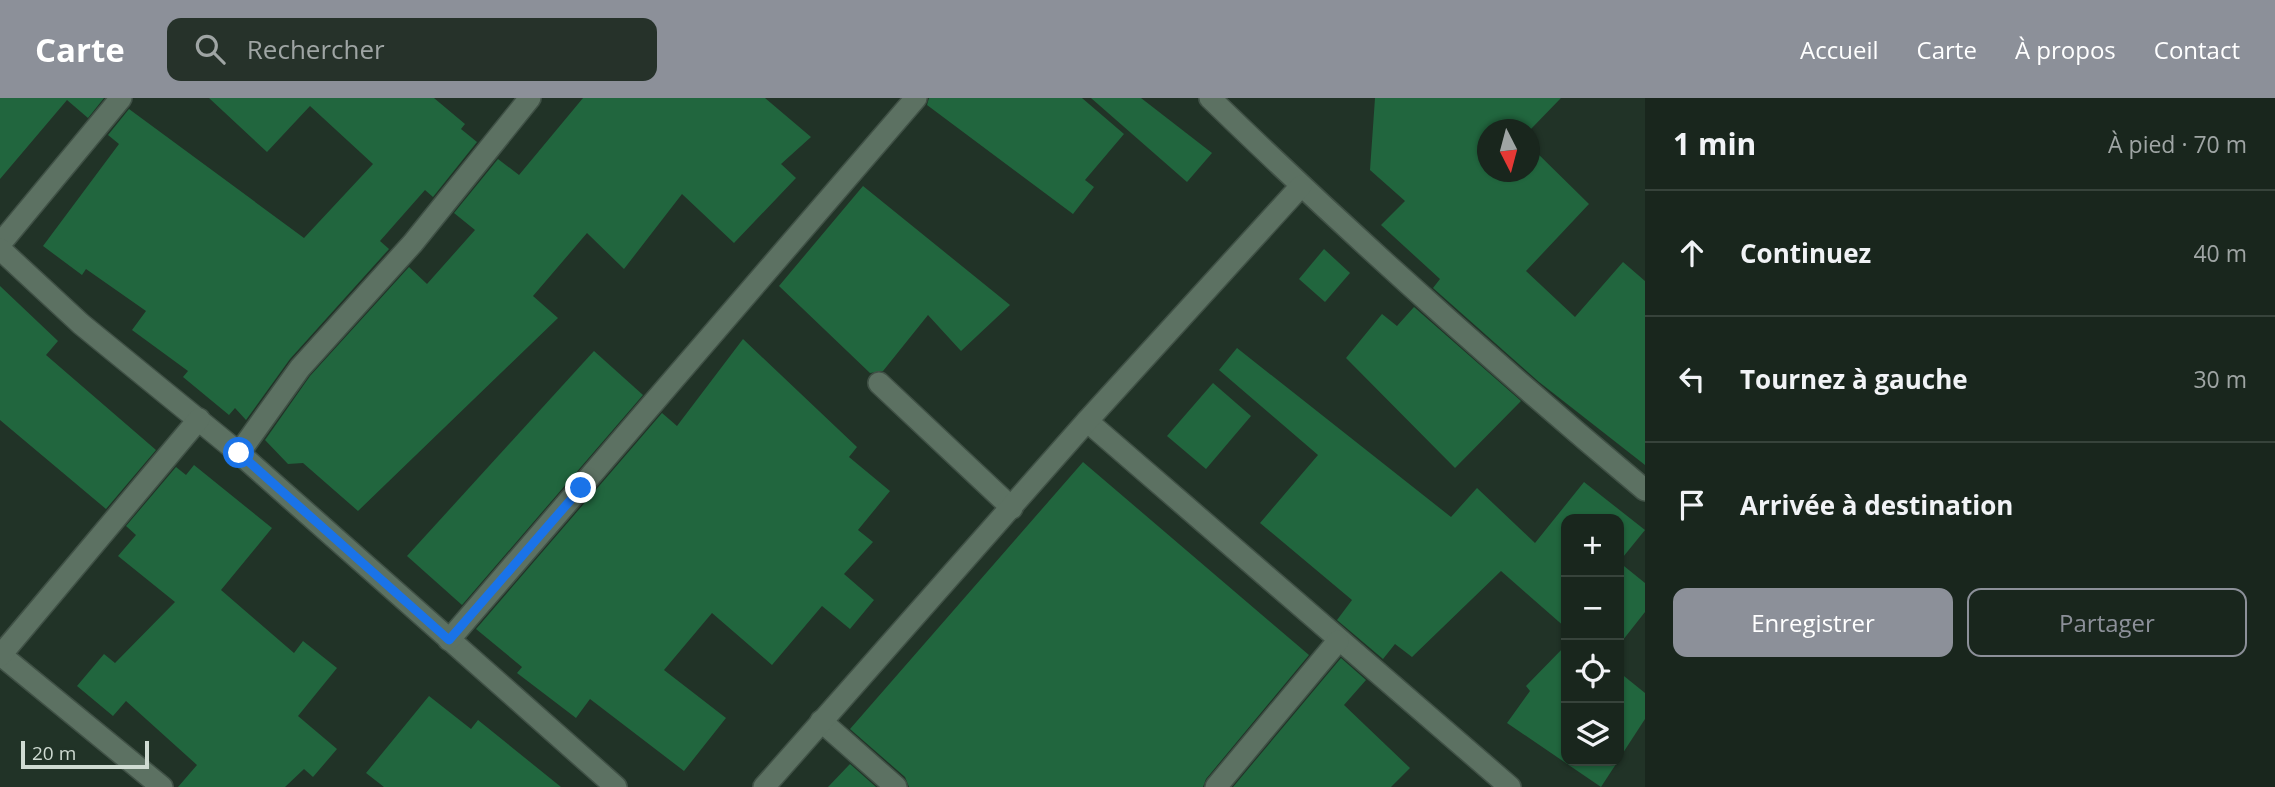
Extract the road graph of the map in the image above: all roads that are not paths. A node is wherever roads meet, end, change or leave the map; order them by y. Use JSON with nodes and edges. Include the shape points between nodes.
{"nodes":[{"id":1,"x":121,"y":98,"type":"edge"},
{"id":2,"x":530,"y":98,"type":"edge"},
{"id":3,"x":916,"y":98,"type":"edge"},
{"id":4,"x":1210,"y":98,"type":"edge"},
{"id":5,"x":1301,"y":186,"type":"junction"},
{"id":6,"x":0,"y":246,"type":"edge"},
{"id":7,"x":879,"y":383,"type":"dead end"},
{"id":8,"x":199,"y":419,"type":"junction"},
{"id":9,"x":1087,"y":421,"type":"junction"},
{"id":10,"x":239,"y":453,"type":"junction"},
{"id":11,"x":1645,"y":490,"type":"edge"},
{"id":12,"x":1012,"y":508,"type":"junction"},
{"id":13,"x":449,"y":640,"type":"junction"},
{"id":14,"x":1338,"y":641,"type":"junction"},
{"id":15,"x":0,"y":656,"type":"edge"},
{"id":16,"x":821,"y":721,"type":"junction"},
{"id":17,"x":162,"y":787,"type":"edge"},
{"id":18,"x":616,"y":787,"type":"edge"},
{"id":19,"x":764,"y":787,"type":"edge"},
{"id":20,"x":896,"y":787,"type":"edge"},
{"id":21,"x":1216,"y":787,"type":"edge"},
{"id":22,"x":1510,"y":787,"type":"edge"}],
"edges":[{"from":1,"to":6,"type":"street"},
{"from":2,"to":10,"type":"street","via":[[413,243],[300,368]]},
{"from":3,"to":13,"type":"street"},
{"from":4,"to":5,"type":"street"},
{"from":5,"to":9,"type":"street"},
{"from":5,"to":11,"type":"street","via":[[1528,392]]},
{"from":6,"to":8,"type":"street","via":[[81,324]]},
{"from":7,"to":12,"type":"street"},
{"from":8,"to":10,"type":"street"},
{"from":8,"to":15,"type":"street"},
{"from":9,"to":12,"type":"street"},
{"from":9,"to":14,"type":"street"},
{"from":10,"to":13,"type":"street"},
{"from":12,"to":16,"type":"street"},
{"from":13,"to":18,"type":"street"},
{"from":14,"to":21,"type":"street"},
{"from":14,"to":22,"type":"street"},
{"from":15,"to":17,"type":"street"},
{"from":16,"to":19,"type":"street"},
{"from":16,"to":20,"type":"street"}]}
